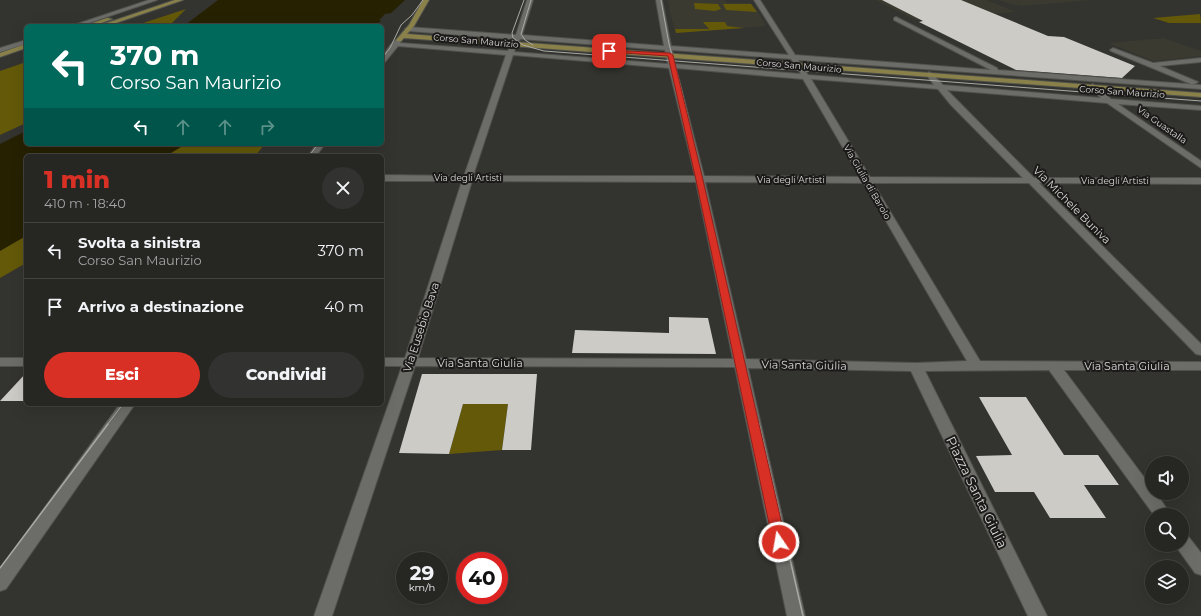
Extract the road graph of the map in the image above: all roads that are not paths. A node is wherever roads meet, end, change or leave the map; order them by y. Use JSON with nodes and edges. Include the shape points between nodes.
{"nodes":[{"id":1,"x":154,"y":0,"type":"edge"},
{"id":2,"x":165,"y":0,"type":"edge"},
{"id":3,"x":180,"y":0,"type":"edge"},
{"id":4,"x":426,"y":0,"type":"edge"},
{"id":5,"x":525,"y":0,"type":"edge"},
{"id":6,"x":530,"y":0,"type":"edge"},
{"id":7,"x":659,"y":0,"type":"edge"},
{"id":8,"x":757,"y":0,"type":"edge"},
{"id":9,"x":907,"y":18,"type":"dead end"},
{"id":10,"x":80,"y":24,"type":"edge"},
{"id":11,"x":93,"y":24,"type":"edge"},
{"id":12,"x":107,"y":24,"type":"edge"},
{"id":13,"x":408,"y":29,"type":"junction"},
{"id":14,"x":517,"y":37,"type":"junction"},
{"id":15,"x":399,"y":40,"type":"junction"},
{"id":16,"x":24,"y":43,"type":"edge"},
{"id":17,"x":24,"y":47,"type":"edge"},
{"id":18,"x":668,"y":48,"type":"junction"},
{"id":19,"x":513,"y":49,"type":"junction"},
{"id":20,"x":0,"y":50,"type":"edge"},
{"id":21,"x":1113,"y":50,"type":"dead end"},
{"id":22,"x":24,"y":51,"type":"edge"},
{"id":23,"x":0,"y":55,"type":"edge"},
{"id":24,"x":670,"y":55,"type":"junction"},
{"id":25,"x":0,"y":59,"type":"edge"},
{"id":26,"x":384,"y":59,"type":"edge"},
{"id":27,"x":1201,"y":60,"type":"edge"},
{"id":28,"x":796,"y":61,"type":"junction"},
{"id":29,"x":673,"y":66,"type":"junction"},
{"id":30,"x":1151,"y":66,"type":"junction"},
{"id":31,"x":1000,"y":71,"type":"junction"},
{"id":32,"x":929,"y":74,"type":"junction"},
{"id":33,"x":806,"y":77,"type":"junction"},
{"id":34,"x":1018,"y":81,"type":"junction"},
{"id":35,"x":1093,"y":86,"type":"junction"},
{"id":36,"x":1201,"y":86,"type":"edge"},
{"id":37,"x":938,"y":87,"type":"junction"},
{"id":38,"x":1201,"y":95,"type":"edge"},
{"id":39,"x":1109,"y":101,"type":"junction"},
{"id":40,"x":1201,"y":108,"type":"edge"},
{"id":41,"x":1201,"y":165,"type":"edge"},
{"id":42,"x":384,"y":178,"type":"edge"},
{"id":43,"x":468,"y":178,"type":"junction"},
{"id":44,"x":700,"y":180,"type":"junction"},
{"id":45,"x":866,"y":180,"type":"junction"},
{"id":46,"x":1201,"y":180,"type":"edge"},
{"id":47,"x":1031,"y":181,"type":"junction"},
{"id":48,"x":1201,"y":351,"type":"edge"},
{"id":49,"x":0,"y":362,"type":"edge"},
{"id":50,"x":24,"y":362,"type":"edge"},
{"id":51,"x":384,"y":362,"type":"edge"},
{"id":52,"x":410,"y":362,"type":"junction"},
{"id":53,"x":740,"y":363,"type":"junction"},
{"id":54,"x":976,"y":365,"type":"junction"},
{"id":55,"x":1053,"y":365,"type":"junction"},
{"id":56,"x":1201,"y":366,"type":"edge"},
{"id":57,"x":916,"y":367,"type":"junction"},
{"id":58,"x":127,"y":406,"type":"edge"},
{"id":59,"x":1158,"y":508,"type":"edge"},
{"id":60,"x":1189,"y":551,"type":"edge"},
{"id":61,"x":1201,"y":567,"type":"edge"},
{"id":62,"x":0,"y":583,"type":"edge"},
{"id":63,"x":323,"y":616,"type":"edge"},
{"id":64,"x":796,"y":616,"type":"edge"},
{"id":65,"x":1038,"y":616,"type":"edge"}],
"edges":[{"from":1,"to":10,"type":"street"},
{"from":2,"to":11,"type":"main road"},
{"from":3,"to":12,"type":"main road"},
{"from":4,"to":13,"type":"main road"},
{"from":5,"to":14,"type":"street","name":"Via Eusebio Bava","via":[[514,33]]},
{"from":6,"to":14,"type":"street","name":"Via Eusebio Bava"},
{"from":7,"to":18,"type":"street"},
{"from":8,"to":28,"type":"street","name":"Via Giulia di Barolo"},
{"from":9,"to":31,"type":"street","via":[[896,19]]},
{"from":13,"to":14,"type":"street","name":"Corso San Maurizio"},
{"from":13,"to":15,"type":"main road"},
{"from":14,"to":18,"type":"street","name":"Corso San Maurizio"},
{"from":14,"to":19,"type":"street","name":"Via Eusebio Bava"},
{"from":15,"to":19,"type":"street","name":"Corso San Maurizio"},
{"from":15,"to":19,"type":"main road","name":"Corso San Maurizio","via":[[461,41]]},
{"from":15,"to":26,"type":"street"},
{"from":16,"to":20,"type":"street"},
{"from":17,"to":23,"type":"main road"},
{"from":18,"to":24,"type":"street"},
{"from":18,"to":28,"type":"street","name":"Corso San Maurizio"},
{"from":19,"to":24,"type":"main road","name":"Corso San Maurizio"},
{"from":19,"to":29,"type":"street","name":"Corso San Maurizio"},
{"from":19,"to":43,"type":"street","name":"Via Eusebio Bava"},
{"from":21,"to":30,"type":"street"},
{"from":22,"to":25,"type":"main road"},
{"from":24,"to":28,"type":"main road","name":"Corso San Maurizio"},
{"from":24,"to":29,"type":"street"},
{"from":27,"to":30,"type":"street"},
{"from":28,"to":31,"type":"street","name":"Corso San Maurizio"},
{"from":28,"to":32,"type":"main road","name":"Corso San Maurizio"},
{"from":28,"to":33,"type":"street","name":"Via Giulia di Barolo"},
{"from":29,"to":33,"type":"street","name":"Corso San Maurizio"},
{"from":29,"to":44,"type":"street"},
{"from":30,"to":36,"type":"street"},
{"from":31,"to":34,"type":"street"},
{"from":31,"to":36,"type":"street","name":"Corso San Maurizio"},
{"from":32,"to":34,"type":"main road","name":"Corso San Maurizio"},
{"from":32,"to":37,"type":"street","name":"Via Michele Buniva"},
{"from":33,"to":37,"type":"street","name":"Corso San Maurizio"},
{"from":33,"to":45,"type":"street","name":"Via Giulia di Barolo"},
{"from":34,"to":35,"type":"main road","name":"Corso San Maurizio"},
{"from":35,"to":38,"type":"main road","name":"Corso San Maurizio"},
{"from":35,"to":39,"type":"street","name":"Via Guastalla"},
{"from":37,"to":39,"type":"street","name":"Corso San Maurizio"},
{"from":37,"to":47,"type":"street","name":"Via Michele Buniva"},
{"from":39,"to":40,"type":"street","name":"Corso San Maurizio"},
{"from":39,"to":41,"type":"street","name":"Via Guastalla"},
{"from":42,"to":43,"type":"street","name":"Via degli Artisti"},
{"from":43,"to":44,"type":"street","name":"Via degli Artisti"},
{"from":43,"to":52,"type":"street","name":"Via Eusebio Bava"},
{"from":44,"to":45,"type":"street","name":"Via degli Artisti"},
{"from":44,"to":53,"type":"street"},
{"from":45,"to":47,"type":"street","name":"Via degli Artisti"},
{"from":45,"to":54,"type":"street","name":"Via Giulia di Barolo"},
{"from":46,"to":47,"type":"street","name":"Via degli Artisti"},
{"from":47,"to":48,"type":"street","name":"Via Michele Buniva"},
{"from":49,"to":50,"type":"street"},
{"from":51,"to":52,"type":"street","name":"Via Santa Giulia"},
{"from":52,"to":53,"type":"street","name":"Via Santa Giulia"},
{"from":52,"to":63,"type":"street","name":"Via Eusebio Bava"},
{"from":53,"to":57,"type":"street","name":"Via Santa Giulia"},
{"from":53,"to":64,"type":"street"},
{"from":54,"to":55,"type":"street","name":"Via Santa Giulia"},
{"from":54,"to":57,"type":"street","name":"Via Santa Giulia"},
{"from":55,"to":56,"type":"street","name":"Via Santa Giulia"},
{"from":55,"to":59,"type":"street"},
{"from":57,"to":65,"type":"street","name":"Piazza Santa Giulia"},
{"from":58,"to":62,"type":"street"},
{"from":60,"to":61,"type":"street"}]}
